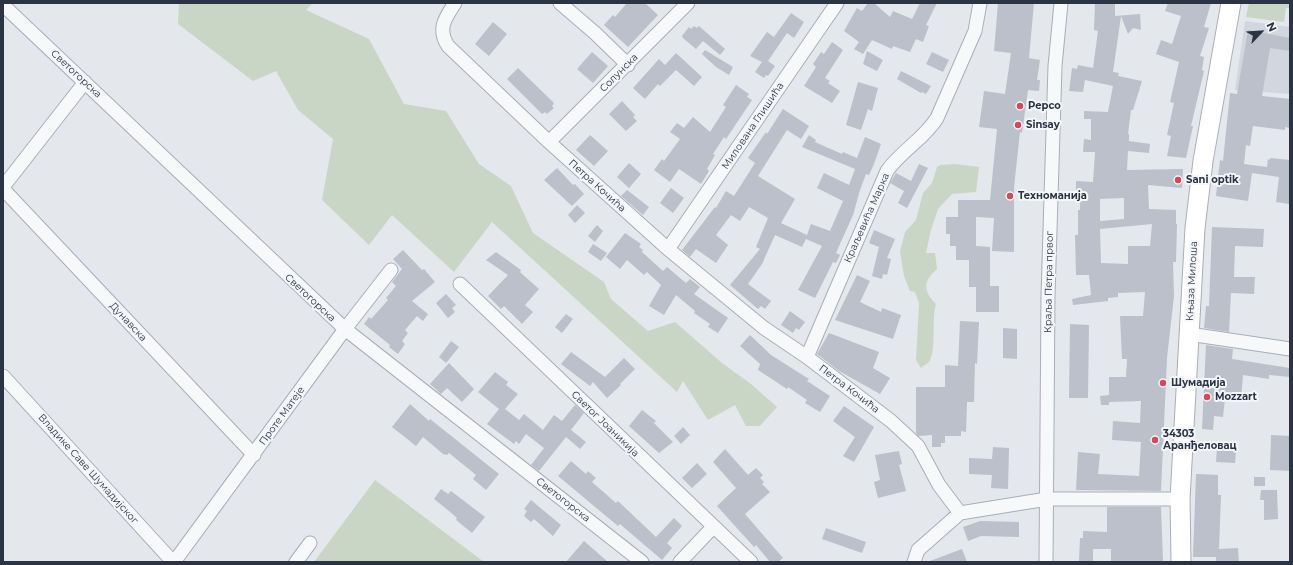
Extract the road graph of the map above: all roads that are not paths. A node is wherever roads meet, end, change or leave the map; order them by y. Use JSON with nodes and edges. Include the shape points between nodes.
{"nodes":[{"id":1,"x":455,"y":3,"type":"edge"},
{"id":2,"x":560,"y":3,"type":"edge"},
{"id":3,"x":688,"y":3,"type":"edge"},
{"id":4,"x":837,"y":3,"type":"edge"},
{"id":5,"x":980,"y":3,"type":"edge"},
{"id":6,"x":1061,"y":3,"type":"edge"},
{"id":7,"x":1231,"y":3,"type":"edge"},
{"id":8,"x":3,"y":5,"type":"edge"},
{"id":9,"x":628,"y":65,"type":"junction"},
{"id":10,"x":85,"y":82,"type":"junction"},
{"id":11,"x":549,"y":142,"type":"junction"},
{"id":12,"x":3,"y":188,"type":"edge"},
{"id":13,"x":668,"y":249,"type":"junction"},
{"id":14,"x":391,"y":270,"type":"dead end"},
{"id":15,"x":460,"y":284,"type":"dead end"},
{"id":16,"x":345,"y":329,"type":"junction"},
{"id":17,"x":1189,"y":334,"type":"junction"},
{"id":18,"x":1290,"y":349,"type":"edge"},
{"id":19,"x":807,"y":357,"type":"junction"},
{"id":20,"x":3,"y":376,"type":"edge"},
{"id":21,"x":254,"y":455,"type":"junction"},
{"id":22,"x":1047,"y":499,"type":"junction"},
{"id":23,"x":1180,"y":499,"type":"junction"},
{"id":24,"x":960,"y":513,"type":"junction"},
{"id":25,"x":713,"y":527,"type":"junction"},
{"id":26,"x":310,"y":543,"type":"dead end"},
{"id":27,"x":173,"y":562,"type":"edge"},
{"id":28,"x":296,"y":562,"type":"edge"},
{"id":29,"x":642,"y":562,"type":"edge"},
{"id":30,"x":680,"y":562,"type":"edge"},
{"id":31,"x":751,"y":562,"type":"edge"},
{"id":32,"x":914,"y":562,"type":"edge"},
{"id":33,"x":1046,"y":562,"type":"edge"},
{"id":34,"x":1181,"y":562,"type":"edge"}],
"edges":[{"from":1,"to":11,"type":"street","name":"Петра Кочића","via":[[442,27],[444,40],[448,46]]},
{"from":2,"to":9,"type":"street"},
{"from":3,"to":9,"type":"street","name":"Солунска"},
{"from":4,"to":13,"type":"street","name":"Милована Глишића"},
{"from":5,"to":19,"type":"street","name":"Краљевића Марка","via":[[975,30],[937,118],[930,128],[895,159],[887,171]]},
{"from":6,"to":22,"type":"street","name":"Краља Петра првог","via":[[1055,66]]},
{"from":7,"to":17,"type":"street","name":"Књаза Милоша","via":[[1197,207]]},
{"from":8,"to":10,"type":"street","name":"Светогорска"},
{"from":9,"to":11,"type":"street","name":"Солунска"},
{"from":10,"to":12,"type":"street"},
{"from":10,"to":16,"type":"street","name":"Светогорска"},
{"from":11,"to":13,"type":"street","name":"Петра Кочића"},
{"from":12,"to":21,"type":"street","name":"Дунавска"},
{"from":13,"to":19,"type":"street","name":"Петра Кочића","via":[[764,328]]},
{"from":14,"to":16,"type":"street","name":"Проте Матеје"},
{"from":15,"to":25,"type":"street","name":"Светог Јоаникија"},
{"from":16,"to":21,"type":"street","name":"Проте Матеје"},
{"from":16,"to":29,"type":"street","name":"Светогорска"},
{"from":17,"to":18,"type":"street"},
{"from":17,"to":23,"type":"street","name":"Књаза Милоша"},
{"from":19,"to":24,"type":"street","name":"Петра Кочића","via":[[891,421],[918,446],[939,485]]},
{"from":20,"to":27,"type":"street","name":"Владике Саве Шумадијског"},
{"from":21,"to":27,"type":"street","name":"Проте Матеје"},
{"from":22,"to":23,"type":"street"},
{"from":22,"to":24,"type":"street"},
{"from":22,"to":33,"type":"street","name":"Краља Петра првог"},
{"from":23,"to":34,"type":"street","name":"Књаза Милоша"},
{"from":24,"to":32,"type":"street","via":[[918,550]]},
{"from":25,"to":30,"type":"street"},
{"from":25,"to":31,"type":"street","name":"Светог Јоаникија"},
{"from":26,"to":28,"type":"street"}]}
